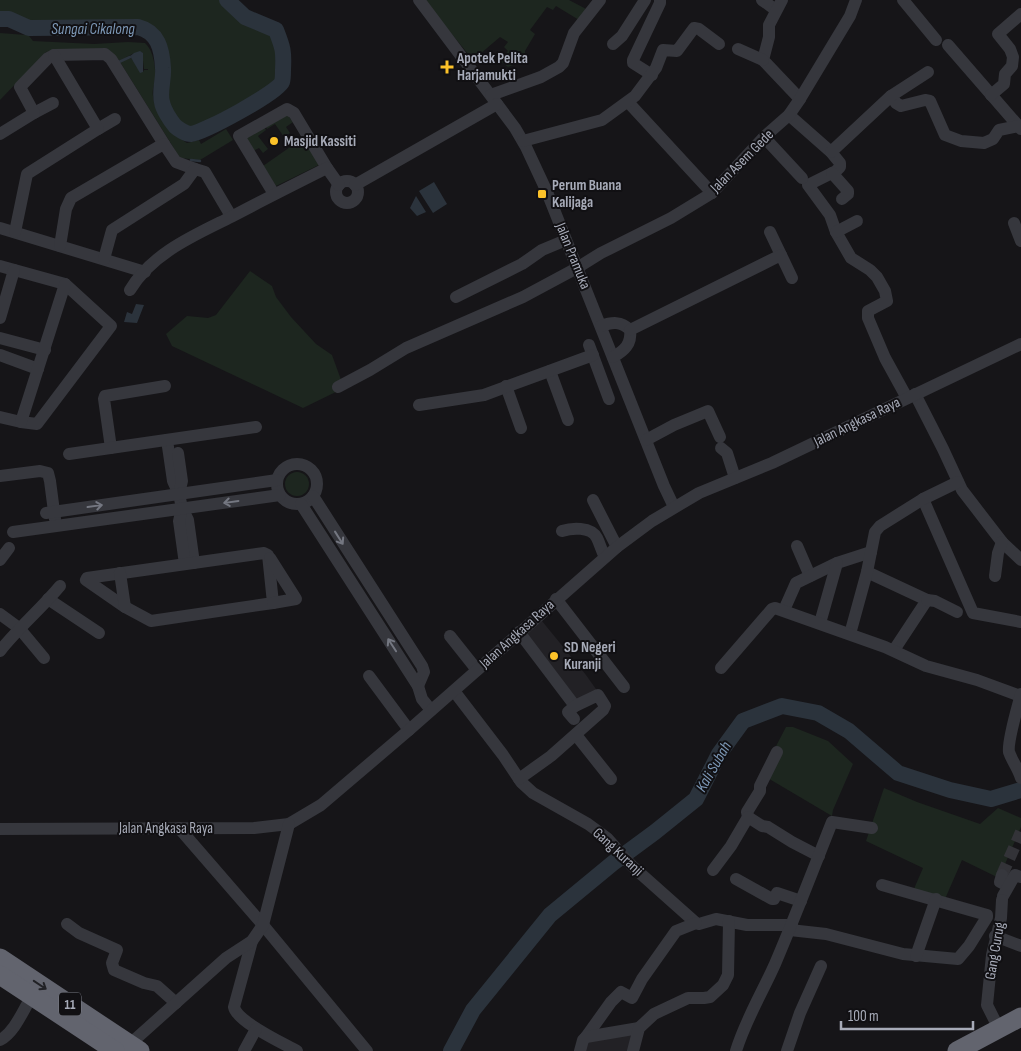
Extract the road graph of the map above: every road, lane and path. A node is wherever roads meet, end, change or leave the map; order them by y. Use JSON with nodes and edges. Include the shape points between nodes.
{"nodes":[{"id":1,"x":419,"y":0,"type":"edge"},
{"id":2,"x":600,"y":0,"type":"edge"},
{"id":3,"x":645,"y":0,"type":"edge"},
{"id":4,"x":660,"y":0,"type":"edge"},
{"id":5,"x":762,"y":0,"type":"edge"},
{"id":6,"x":856,"y":0,"type":"edge"},
{"id":7,"x":902,"y":0,"type":"edge"},
{"id":8,"x":779,"y":5,"type":"edge"},
{"id":9,"x":1021,"y":14,"type":"edge"},
{"id":10,"x":613,"y":44,"type":"dead end"},
{"id":11,"x":719,"y":44,"type":"dead end"},
{"id":12,"x":738,"y":49,"type":"dead end"},
{"id":13,"x":54,"y":55,"type":"junction"},
{"id":14,"x":763,"y":60,"type":"junction"},
{"id":15,"x":928,"y":72,"type":"dead end"},
{"id":16,"x":652,"y":75,"type":"junction"},
{"id":17,"x":991,"y":95,"type":"junction"},
{"id":18,"x":891,"y":96,"type":"junction"},
{"id":19,"x":494,"y":100,"type":"junction"},
{"id":20,"x":800,"y":100,"type":"junction"},
{"id":21,"x":628,"y":102,"type":"junction"},
{"id":22,"x":52,"y":103,"type":"dead end"},
{"id":23,"x":34,"y":113,"type":"junction"},
{"id":24,"x":789,"y":115,"type":"junction"},
{"id":25,"x":115,"y":119,"type":"dead end"},
{"id":26,"x":98,"y":128,"type":"junction"},
{"id":27,"x":1020,"y":128,"type":"edge"},
{"id":28,"x":0,"y":134,"type":"edge"},
{"id":29,"x":764,"y":137,"type":"junction"},
{"id":30,"x":523,"y":141,"type":"junction"},
{"id":31,"x":164,"y":144,"type":"junction"},
{"id":32,"x":831,"y":152,"type":"junction"},
{"id":33,"x":327,"y":168,"type":"junction"},
{"id":34,"x":196,"y":169,"type":"junction"},
{"id":35,"x":832,"y":173,"type":"junction"},
{"id":36,"x":805,"y":182,"type":"junction"},
{"id":37,"x":339,"y":185,"type":"junction"},
{"id":38,"x":356,"y":185,"type":"junction"},
{"id":39,"x":712,"y":193,"type":"junction"},
{"id":40,"x":274,"y":194,"type":"junction"},
{"id":41,"x":842,"y":200,"type":"dead end"},
{"id":42,"x":231,"y":216,"type":"junction"},
{"id":43,"x":857,"y":221,"type":"dead end"},
{"id":44,"x":1014,"y":223,"type":"dead end"},
{"id":45,"x":0,"y":228,"type":"edge"},
{"id":46,"x":15,"y":232,"type":"junction"},
{"id":47,"x":770,"y":232,"type":"dead end"},
{"id":48,"x":836,"y":232,"type":"junction"},
{"id":49,"x":566,"y":240,"type":"junction"},
{"id":50,"x":1021,"y":241,"type":"edge"},
{"id":51,"x":60,"y":246,"type":"junction"},
{"id":52,"x":780,"y":255,"type":"junction"},
{"id":53,"x":104,"y":259,"type":"junction"},
{"id":54,"x":0,"y":266,"type":"edge"},
{"id":55,"x":577,"y":268,"type":"junction"},
{"id":56,"x":14,"y":270,"type":"junction"},
{"id":57,"x":145,"y":272,"type":"junction"},
{"id":58,"x":792,"y":278,"type":"dead end"},
{"id":59,"x":65,"y":284,"type":"junction"},
{"id":60,"x":130,"y":290,"type":"dead end"},
{"id":61,"x":456,"y":297,"type":"dead end"},
{"id":62,"x":0,"y":318,"type":"edge"},
{"id":63,"x":601,"y":326,"type":"junction"},
{"id":64,"x":630,"y":330,"type":"junction"},
{"id":65,"x":0,"y":338,"type":"edge"},
{"id":66,"x":1021,"y":344,"type":"edge"},
{"id":67,"x":45,"y":350,"type":"junction"},
{"id":68,"x":611,"y":352,"type":"junction"},
{"id":69,"x":592,"y":353,"type":"junction"},
{"id":70,"x":0,"y":355,"type":"edge"},
{"id":71,"x":38,"y":369,"type":"junction"},
{"id":72,"x":550,"y":371,"type":"junction"},
{"id":73,"x":165,"y":386,"type":"dead end"},
{"id":74,"x":338,"y":386,"type":"dead end"},
{"id":75,"x":506,"y":386,"type":"junction"},
{"id":76,"x":911,"y":396,"type":"junction"},
{"id":77,"x":609,"y":399,"type":"dead end"},
{"id":78,"x":419,"y":405,"type":"dead end"},
{"id":79,"x":0,"y":417,"type":"edge"},
{"id":80,"x":568,"y":420,"type":"dead end"},
{"id":81,"x":21,"y":422,"type":"junction"},
{"id":82,"x":256,"y":427,"type":"dead end"},
{"id":83,"x":521,"y":428,"type":"dead end"},
{"id":84,"x":171,"y":439,"type":"junction"},
{"id":85,"x":646,"y":440,"type":"junction"},
{"id":86,"x":111,"y":448,"type":"junction"},
{"id":87,"x":69,"y":454,"type":"dead end"},
{"id":88,"x":0,"y":476,"type":"edge"},
{"id":89,"x":735,"y":478,"type":"junction"},
{"id":90,"x":277,"y":480,"type":"junction"},
{"id":91,"x":958,"y":482,"type":"junction"},
{"id":92,"x":179,"y":494,"type":"junction"},
{"id":93,"x":280,"y":495,"type":"junction"},
{"id":94,"x":313,"y":496,"type":"junction"},
{"id":95,"x":923,"y":499,"type":"junction"},
{"id":96,"x":593,"y":500,"type":"dead end"},
{"id":97,"x":301,"y":504,"type":"junction"},
{"id":98,"x":674,"y":507,"type":"junction"},
{"id":99,"x":182,"y":508,"type":"junction"},
{"id":100,"x":50,"y":512,"type":"junction"},
{"id":101,"x":52,"y":526,"type":"junction"},
{"id":102,"x":562,"y":531,"type":"dead end"},
{"id":103,"x":13,"y":532,"type":"dead end"},
{"id":104,"x":1002,"y":542,"type":"junction"},
{"id":105,"x":797,"y":546,"type":"dead end"},
{"id":106,"x":617,"y":547,"type":"junction"},
{"id":107,"x":871,"y":552,"type":"junction"},
{"id":108,"x":268,"y":555,"type":"junction"},
{"id":109,"x":605,"y":558,"type":"junction"},
{"id":110,"x":1021,"y":560,"type":"edge"},
{"id":111,"x":189,"y":563,"type":"junction"},
{"id":112,"x":836,"y":563,"type":"junction"},
{"id":113,"x":867,"y":572,"type":"junction"},
{"id":114,"x":120,"y":573,"type":"junction"},
{"id":115,"x":810,"y":576,"type":"junction"},
{"id":116,"x":996,"y":576,"type":"dead end"},
{"id":117,"x":60,"y":586,"type":"dead end"},
{"id":118,"x":368,"y":595,"type":"junction"},
{"id":119,"x":48,"y":599,"type":"junction"},
{"id":120,"x":556,"y":599,"type":"junction"},
{"id":121,"x":927,"y":600,"type":"junction"},
{"id":122,"x":273,"y":603,"type":"junction"},
{"id":123,"x":125,"y":607,"type":"junction"},
{"id":124,"x":784,"y":610,"type":"junction"},
{"id":125,"x":957,"y":612,"type":"dead end"},
{"id":126,"x":0,"y":614,"type":"edge"},
{"id":127,"x":1021,"y":622,"type":"edge"},
{"id":128,"x":820,"y":623,"type":"junction"},
{"id":129,"x":19,"y":628,"type":"junction"},
{"id":130,"x":519,"y":632,"type":"junction"},
{"id":131,"x":99,"y":633,"type":"dead end"},
{"id":132,"x":850,"y":634,"type":"junction"},
{"id":133,"x":450,"y":636,"type":"dead end"},
{"id":134,"x":894,"y":650,"type":"junction"},
{"id":135,"x":0,"y":652,"type":"edge"},
{"id":136,"x":44,"y":658,"type":"dead end"},
{"id":137,"x":721,"y":668,"type":"dead end"},
{"id":138,"x":477,"y":670,"type":"junction"},
{"id":139,"x":369,"y":676,"type":"dead end"},
{"id":140,"x":624,"y":687,"type":"dead end"},
{"id":141,"x":454,"y":691,"type":"junction"},
{"id":142,"x":1020,"y":700,"type":"edge"},
{"id":143,"x":428,"y":706,"type":"junction"},
{"id":144,"x":574,"y":706,"type":"junction"},
{"id":145,"x":574,"y":719,"type":"dead end"},
{"id":146,"x":408,"y":730,"type":"junction"},
{"id":147,"x":576,"y":735,"type":"junction"},
{"id":148,"x":777,"y":752,"type":"dead end"},
{"id":149,"x":1020,"y":774,"type":"edge"},
{"id":150,"x":518,"y":779,"type":"junction"},
{"id":151,"x":611,"y":779,"type":"dead end"},
{"id":152,"x":748,"y":817,"type":"junction"},
{"id":153,"x":289,"y":824,"type":"junction"},
{"id":154,"x":179,"y":828,"type":"junction"},
{"id":155,"x":872,"y":828,"type":"dead end"},
{"id":156,"x":0,"y":829,"type":"edge"},
{"id":157,"x":819,"y":856,"type":"junction"},
{"id":158,"x":713,"y":870,"type":"dead end"},
{"id":159,"x":1020,"y":877,"type":"edge"},
{"id":160,"x":736,"y":879,"type":"dead end"},
{"id":161,"x":882,"y":885,"type":"dead end"},
{"id":162,"x":936,"y":899,"type":"junction"},
{"id":163,"x":801,"y":901,"type":"junction"},
{"id":164,"x":729,"y":921,"type":"junction"},
{"id":165,"x":696,"y":923,"type":"junction"},
{"id":166,"x":67,"y":924,"type":"dead end"},
{"id":167,"x":263,"y":925,"type":"junction"},
{"id":168,"x":791,"y":928,"type":"junction"},
{"id":169,"x":995,"y":936,"type":"junction"},
{"id":170,"x":252,"y":941,"type":"junction"},
{"id":171,"x":1021,"y":946,"type":"edge"},
{"id":172,"x":916,"y":956,"type":"junction"},
{"id":173,"x":0,"y":958,"type":"edge"},
{"id":174,"x":821,"y":966,"type":"dead end"},
{"id":175,"x":0,"y":975,"type":"edge"},
{"id":176,"x":32,"y":996,"type":"junction"},
{"id":177,"x":176,"y":1003,"type":"junction"},
{"id":178,"x":1021,"y":1016,"type":"edge"},
{"id":179,"x":639,"y":1028,"type":"junction"},
{"id":180,"x":256,"y":1029,"type":"junction"},
{"id":181,"x":999,"y":1029,"type":"junction"},
{"id":182,"x":586,"y":1037,"type":"junction"},
{"id":183,"x":0,"y":1040,"type":"edge"},
{"id":184,"x":128,"y":1049,"type":"edge"},
{"id":185,"x":244,"y":1051,"type":"edge"},
{"id":186,"x":298,"y":1051,"type":"edge"},
{"id":187,"x":367,"y":1051,"type":"edge"},
{"id":188,"x":580,"y":1051,"type":"edge"},
{"id":189,"x":633,"y":1051,"type":"edge"},
{"id":190,"x":736,"y":1051,"type":"edge"},
{"id":191,"x":787,"y":1051,"type":"edge"},
{"id":192,"x":957,"y":1051,"type":"edge"}],
"edges":[{"from":1,"to":19,"type":"street","name":"Jalan Pramuka"},
{"from":2,"to":19,"type":"street","via":[[574,33],[559,67]]},
{"from":3,"to":10,"type":"street","via":[[622,36]]},
{"from":4,"to":16,"type":"street","via":[[633,60]]},
{"from":5,"to":8,"type":"street"},
{"from":6,"to":20,"type":"street","name":"Jalan Asem Gede","via":[[850,16]]},
{"from":7,"to":17,"type":"street"},
{"from":8,"to":14,"type":"street","via":[[769,25]]},
{"from":9,"to":17,"type":"street","via":[[998,34],[1010,49],[1012,66],[1005,74],[1004,84]]},
{"from":11,"to":16,"type":"street","via":[[694,28],[677,52],[663,50]]},
{"from":12,"to":14,"type":"street"},
{"from":13,"to":23,"type":"street","via":[[20,87]]},
{"from":13,"to":26,"type":"street"},
{"from":13,"to":31,"type":"street","via":[[107,55]]},
{"from":14,"to":20,"type":"street"},
{"from":15,"to":18,"type":"street"},
{"from":16,"to":21,"type":"street"},
{"from":17,"to":27,"type":"street"},
{"from":18,"to":27,"type":"street","via":[[901,106],[930,101],[945,135],[961,141],[989,142],[999,130]]},
{"from":18,"to":32,"type":"street"},
{"from":19,"to":30,"type":"street","name":"Jalan Pramuka"},
{"from":19,"to":38,"type":"street"},
{"from":20,"to":24,"type":"street","name":"Jalan Asem Gede"},
{"from":21,"to":30,"type":"street","via":[[602,120]]},
{"from":21,"to":39,"type":"street"},
{"from":22,"to":23,"type":"street"},
{"from":23,"to":28,"type":"street"},
{"from":24,"to":29,"type":"street","name":"Jalan Asem Gede"},
{"from":24,"to":32,"type":"street"},
{"from":25,"to":26,"type":"street"},
{"from":26,"to":46,"type":"street","via":[[27,174]]},
{"from":29,"to":36,"type":"street"},
{"from":29,"to":39,"type":"street","name":"Jalan Asem Gede"},
{"from":30,"to":49,"type":"street","name":"Jalan Pramuka"},
{"from":31,"to":34,"type":"street","via":[[176,162]]},
{"from":31,"to":51,"type":"street","via":[[71,198]]},
{"from":32,"to":35,"type":"street","via":[[840,163]]},
{"from":33,"to":37,"type":"street"},
{"from":33,"to":40,"type":"street"},
{"from":33,"to":40,"type":"street","via":[[294,113],[287,109],[239,136]]},
{"from":34,"to":42,"type":"street","via":[[205,172]]},
{"from":34,"to":53,"type":"street","via":[[184,184],[112,230]]},
{"from":35,"to":36,"type":"street"},
{"from":35,"to":41,"type":"street","via":[[848,192]]},
{"from":36,"to":48,"type":"street","via":[[830,215]]},
{"from":37,"to":38,"type":"street","via":[[345,182]]},
{"from":37,"to":38,"type":"street","via":[[337,196],[347,203],[357,197]]},
{"from":39,"to":55,"type":"street","name":"Jalan Asem Gede"},
{"from":40,"to":42,"type":"street"},
{"from":42,"to":57,"type":"street","via":[[180,243]]},
{"from":43,"to":48,"type":"street"},
{"from":44,"to":50,"type":"street"},
{"from":45,"to":46,"type":"street"},
{"from":46,"to":51,"type":"street"},
{"from":47,"to":52,"type":"street"},
{"from":48,"to":76,"type":"street","via":[[851,258],[878,277],[885,291],[887,301],[868,311],[868,318],[885,358]]},
{"from":49,"to":55,"type":"street","name":"Jalan Pramuka"},
{"from":49,"to":61,"type":"street"},
{"from":51,"to":53,"type":"street"},
{"from":52,"to":58,"type":"street"},
{"from":52,"to":64,"type":"street"},
{"from":53,"to":57,"type":"street"},
{"from":54,"to":56,"type":"street"},
{"from":55,"to":63,"type":"street","name":"Jalan Pramuka"},
{"from":55,"to":74,"type":"street","name":"Jalan Asem Gede","via":[[496,309],[406,348]]},
{"from":56,"to":59,"type":"street"},
{"from":56,"to":62,"type":"street"},
{"from":57,"to":60,"type":"street"},
{"from":59,"to":67,"type":"street"},
{"from":59,"to":81,"type":"street","via":[[110,323],[111,328],[37,424]]},
{"from":63,"to":64,"type":"street","via":[[618,323]]},
{"from":63,"to":68,"type":"street","name":"Jalan Pramuka"},
{"from":64,"to":68,"type":"street","via":[[629,344],[622,352]]},
{"from":65,"to":67,"type":"street"},
{"from":66,"to":76,"type":"street","name":"Jalan Angkasa Raya"},
{"from":67,"to":71,"type":"street"},
{"from":68,"to":69,"type":"street"},
{"from":68,"to":85,"type":"street","name":"Jalan Pramuka"},
{"from":69,"to":72,"type":"street"},
{"from":69,"to":77,"type":"street"},
{"from":70,"to":71,"type":"street"},
{"from":71,"to":81,"type":"street"},
{"from":72,"to":75,"type":"street"},
{"from":72,"to":80,"type":"street"},
{"from":73,"to":86,"type":"street","via":[[106,396]]},
{"from":75,"to":78,"type":"street","via":[[484,395]]},
{"from":75,"to":83,"type":"street"},
{"from":76,"to":89,"type":"street","name":"Jalan Angkasa Raya"},
{"from":76,"to":91,"type":"street","via":[[944,449]]},
{"from":79,"to":81,"type":"street"},
{"from":82,"to":84,"type":"street"},
{"from":84,"to":86,"type":"street"},
{"from":84,"to":92,"type":"street","via":[[182,481]]},
{"from":85,"to":89,"type":"street","via":[[708,411]]},
{"from":85,"to":98,"type":"street","name":"Jalan Pramuka"},
{"from":86,"to":87,"type":"street"},
{"from":88,"to":100,"type":"street","via":[[40,471],[49,474]]},
{"from":89,"to":98,"type":"street","name":"Jalan Angkasa Raya"},
{"from":90,"to":92,"type":"street"},
{"from":90,"to":93,"type":"street"},
{"from":90,"to":94,"type":"street","via":[[290,465],[305,466],[313,472],[317,482]]},
{"from":91,"to":95,"type":"street"},
{"from":91,"to":104,"type":"street"},
{"from":92,"to":99,"type":"street"},
{"from":100,"to":92,"type":"street","one_way":true},
{"from":93,"to":97,"type":"street","via":[[291,504]]},
{"from":93,"to":99,"type":"street","one_way":true},
{"from":94,"to":97,"type":"street"},
{"from":94,"to":118,"type":"street","one_way":true},
{"from":95,"to":107,"type":"street","via":[[880,526],[875,532]]},
{"from":95,"to":127,"type":"street","via":[[973,613]]},
{"from":96,"to":106,"type":"street"},
{"from":97,"to":118,"type":"street"},
{"from":98,"to":106,"type":"street","name":"Jalan Angkasa Raya"},
{"from":99,"to":101,"type":"street"},
{"from":99,"to":111,"type":"street","via":[[179,521]]},
{"from":100,"to":101,"type":"street"},
{"from":101,"to":103,"type":"street"},
{"from":102,"to":109,"type":"street","via":[[569,528],[592,533]]},
{"from":104,"to":110,"type":"street"},
{"from":104,"to":116,"type":"street"},
{"from":105,"to":115,"type":"street"},
{"from":106,"to":109,"type":"street","name":"Jalan Angkasa Raya"},
{"from":107,"to":112,"type":"street"},
{"from":107,"to":113,"type":"street"},
{"from":108,"to":111,"type":"street"},
{"from":108,"to":122,"type":"street"},
{"from":108,"to":122,"type":"street","via":[[296,599]]},
{"from":109,"to":120,"type":"street","name":"Jalan Angkasa Raya"},
{"from":111,"to":114,"type":"street"},
{"from":112,"to":115,"type":"street"},
{"from":112,"to":128,"type":"street"},
{"from":113,"to":121,"type":"street"},
{"from":113,"to":132,"type":"street"},
{"from":114,"to":123,"type":"street"},
{"from":114,"to":123,"type":"street","via":[[86,580]]},
{"from":115,"to":124,"type":"street","via":[[794,585]]},
{"from":117,"to":119,"type":"street"},
{"from":118,"to":143,"type":"street"},
{"from":119,"to":129,"type":"street"},
{"from":119,"to":131,"type":"street"},
{"from":120,"to":130,"type":"street","name":"Jalan Angkasa Raya"},
{"from":120,"to":140,"type":"street"},
{"from":121,"to":125,"type":"street","via":[[935,600]]},
{"from":121,"to":134,"type":"street"},
{"from":122,"to":123,"type":"street","via":[[154,622]]},
{"from":124,"to":128,"type":"street"},
{"from":124,"to":137,"type":"street","via":[[772,609]]},
{"from":126,"to":129,"type":"street"},
{"from":128,"to":132,"type":"street"},
{"from":129,"to":135,"type":"street"},
{"from":129,"to":136,"type":"street"},
{"from":130,"to":138,"type":"street","name":"Jalan Angkasa Raya"},
{"from":130,"to":144,"type":"street"},
{"from":132,"to":134,"type":"street"},
{"from":133,"to":138,"type":"street"},
{"from":134,"to":142,"type":"street","via":[[926,666],[977,680]]},
{"from":138,"to":141,"type":"street","name":"Jalan Angkasa Raya"},
{"from":139,"to":146,"type":"street"},
{"from":141,"to":143,"type":"street","name":"Jalan Angkasa Raya"},
{"from":141,"to":150,"type":"street","name":"Gang Kuranji"},
{"from":142,"to":149,"type":"street","via":[[1009,745]]},
{"from":143,"to":146,"type":"street","name":"Jalan Angkasa Raya"},
{"from":144,"to":145,"type":"street","via":[[568,712]]},
{"from":144,"to":147,"type":"street","via":[[598,695],[605,706]]},
{"from":146,"to":153,"type":"street","name":"Jalan Angkasa Raya","via":[[321,805]]},
{"from":147,"to":150,"type":"street"},
{"from":147,"to":151,"type":"street"},
{"from":148,"to":152,"type":"street","via":[[747,812]]},
{"from":150,"to":165,"type":"street","name":"Gang Kuranji","via":[[532,793],[607,838],[632,866]]},
{"from":152,"to":157,"type":"street"},
{"from":152,"to":158,"type":"street"},
{"from":153,"to":154,"type":"street","name":"Jalan Angkasa Raya","via":[[254,828]]},
{"from":153,"to":167,"type":"street"},
{"from":154,"to":156,"type":"street","name":"Jalan Angkasa Raya"},
{"from":154,"to":167,"type":"street"},
{"from":155,"to":157,"type":"street","via":[[832,822]]},
{"from":157,"to":163,"type":"street"},
{"from":159,"to":169,"type":"street","name":"Gang Curug","via":[[1015,875],[1004,889],[1001,918]]},
{"from":160,"to":163,"type":"street","via":[[772,899],[777,893]]},
{"from":161,"to":162,"type":"street"},
{"from":162,"to":172,"type":"street"},
{"from":162,"to":172,"type":"street","via":[[987,914],[987,917],[959,958]]},
{"from":163,"to":168,"type":"street"},
{"from":164,"to":165,"type":"street","via":[[716,919]]},
{"from":164,"to":168,"type":"street"},
{"from":164,"to":179,"type":"street","via":[[728,975],[723,985],[710,997],[688,998],[654,1014]]},
{"from":165,"to":182,"type":"street","via":[[676,931],[632,998],[622,992]]},
{"from":166,"to":177,"type":"street","via":[[117,950],[112,963],[114,970],[157,986]]},
{"from":167,"to":170,"type":"street"},
{"from":167,"to":187,"type":"street"},
{"from":168,"to":172,"type":"street"},
{"from":168,"to":190,"type":"street","via":[[742,1030]]},
{"from":169,"to":171,"type":"street"},
{"from":169,"to":181,"type":"street","name":"Gang Curug","via":[[987,1005]]},
{"from":170,"to":177,"type":"street","via":[[226,958]]},
{"from":170,"to":180,"type":"street","via":[[234,1007],[235,1012]]},
{"from":173,"to":184,"type":"highway","number":"11","one_way":true},
{"from":174,"to":191,"type":"street"},
{"from":175,"to":176,"type":"highway","number":"11"},
{"from":176,"to":183,"type":"street","via":[[17,1022]]},
{"from":176,"to":184,"type":"highway","number":"11"},
{"from":177,"to":184,"type":"street"},
{"from":178,"to":181,"type":"highway"},
{"from":179,"to":182,"type":"street"},
{"from":179,"to":189,"type":"street"},
{"from":180,"to":185,"type":"street"},
{"from":180,"to":186,"type":"street"},
{"from":181,"to":192,"type":"highway"},
{"from":182,"to":188,"type":"street"}]}
